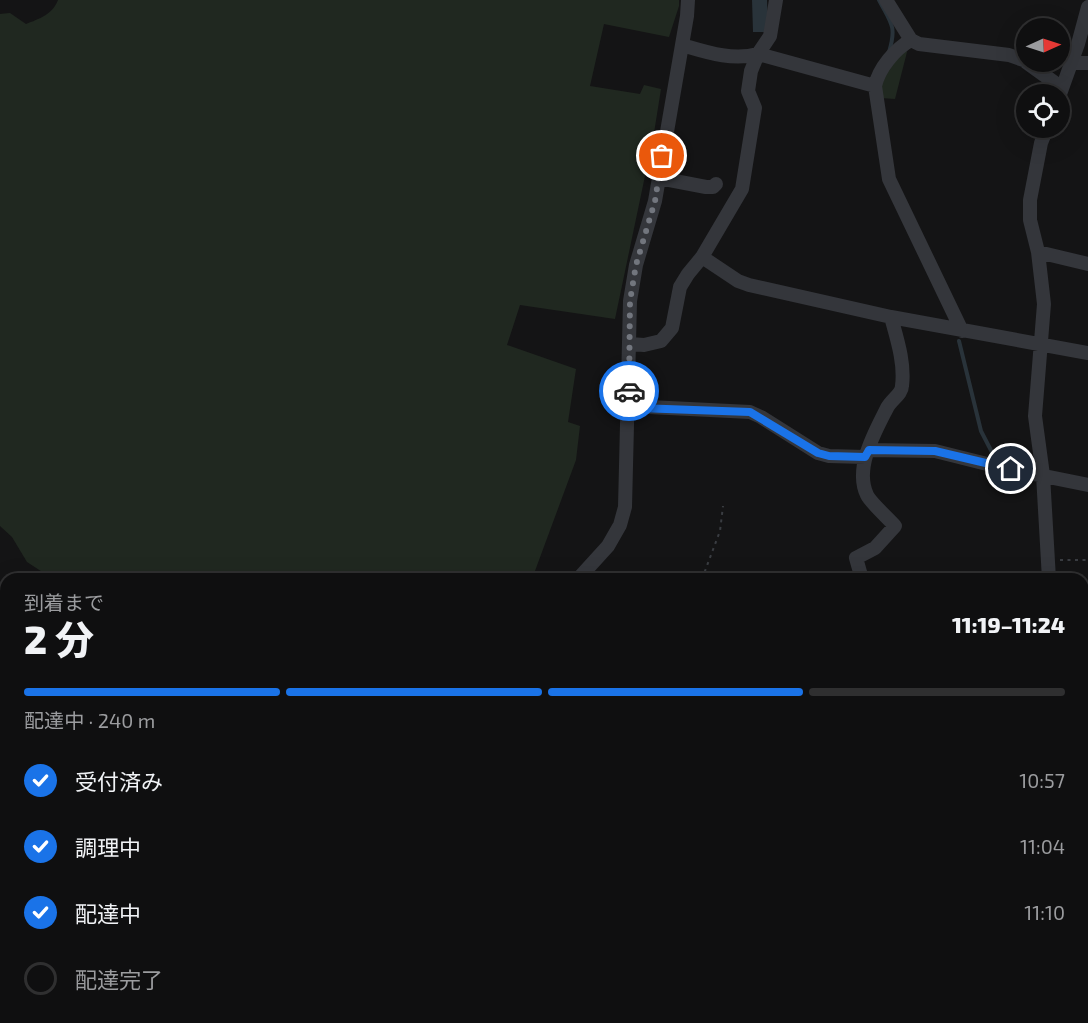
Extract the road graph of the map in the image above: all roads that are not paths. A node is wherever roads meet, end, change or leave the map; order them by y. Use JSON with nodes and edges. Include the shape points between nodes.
{"nodes":[{"id":1,"x":688,"y":0,"type":"edge"},
{"id":2,"x":776,"y":0,"type":"edge"},
{"id":3,"x":886,"y":0,"type":"edge"},
{"id":4,"x":1088,"y":7,"type":"edge"},
{"id":5,"x":911,"y":40,"type":"junction"},
{"id":6,"x":682,"y":45,"type":"junction"},
{"id":7,"x":758,"y":54,"type":"junction"},
{"id":8,"x":1016,"y":57,"type":"edge"},
{"id":9,"x":1072,"y":63,"type":"junction"},
{"id":10,"x":1088,"y":63,"type":"edge"},
{"id":11,"x":1038,"y":72,"type":"edge"},
{"id":12,"x":1051,"y":84,"type":"edge"},
{"id":13,"x":1064,"y":84,"type":"edge"},
{"id":14,"x":874,"y":86,"type":"junction"},
{"id":15,"x":1043,"y":138,"type":"edge"},
{"id":16,"x":658,"y":178,"type":"junction"},
{"id":17,"x":716,"y":184,"type":"dead end"},
{"id":18,"x":1038,"y":252,"type":"junction"},
{"id":19,"x":702,"y":257,"type":"junction"},
{"id":20,"x":1088,"y":264,"type":"edge"},
{"id":21,"x":891,"y":317,"type":"junction"},
{"id":22,"x":962,"y":331,"type":"junction"},
{"id":23,"x":630,"y":344,"type":"junction"},
{"id":24,"x":1042,"y":344,"type":"junction"},
{"id":25,"x":1088,"y":353,"type":"edge"},
{"id":26,"x":629,"y":406,"type":"junction"},
{"id":27,"x":867,"y":454,"type":"junction"},
{"id":28,"x":1043,"y":475,"type":"junction"},
{"id":29,"x":1088,"y":485,"type":"edge"},
{"id":30,"x":583,"y":573,"type":"edge"},
{"id":31,"x":860,"y":573,"type":"edge"},
{"id":32,"x":1049,"y":573,"type":"edge"}],
"edges":[{"from":1,"to":6,"type":"street"},
{"from":2,"to":7,"type":"street","via":[[770,36]]},
{"from":3,"to":5,"type":"street"},
{"from":4,"to":9,"type":"street"},
{"from":5,"to":8,"type":"street"},
{"from":5,"to":14,"type":"street","via":[[898,47]]},
{"from":6,"to":7,"type":"street","via":[[730,57]]},
{"from":6,"to":16,"type":"street"},
{"from":7,"to":14,"type":"street"},
{"from":7,"to":19,"type":"street","via":[[748,91],[754,108],[742,189]]},
{"from":9,"to":10,"type":"street"},
{"from":9,"to":13,"type":"street"},
{"from":11,"to":12,"type":"street"},
{"from":14,"to":22,"type":"street","via":[[889,179]]},
{"from":15,"to":18,"type":"street","via":[[1030,200],[1030,220]]},
{"from":16,"to":17,"type":"street","via":[[706,187]]},
{"from":16,"to":23,"type":"street","via":[[636,265],[630,301]]},
{"from":18,"to":20,"type":"street"},
{"from":18,"to":24,"type":"street","via":[[1044,304]]},
{"from":19,"to":21,"type":"street","via":[[748,285]]},
{"from":19,"to":23,"type":"street","via":[[681,287],[672,328],[661,341]]},
{"from":21,"to":22,"type":"street"},
{"from":21,"to":27,"type":"street","via":[[901,356],[901,392],[888,405]]},
{"from":22,"to":24,"type":"street"},
{"from":23,"to":26,"type":"street"},
{"from":24,"to":25,"type":"street"},
{"from":24,"to":28,"type":"street","via":[[1035,416]]},
{"from":26,"to":27,"type":"street","via":[[750,412],[818,453]]},
{"from":26,"to":30,"type":"street","via":[[625,507],[608,546]]},
{"from":27,"to":28,"type":"street","via":[[935,451]]},
{"from":27,"to":31,"type":"street","via":[[867,497],[894,526],[875,548],[856,558]]},
{"from":28,"to":29,"type":"street"},
{"from":28,"to":32,"type":"street"}]}
